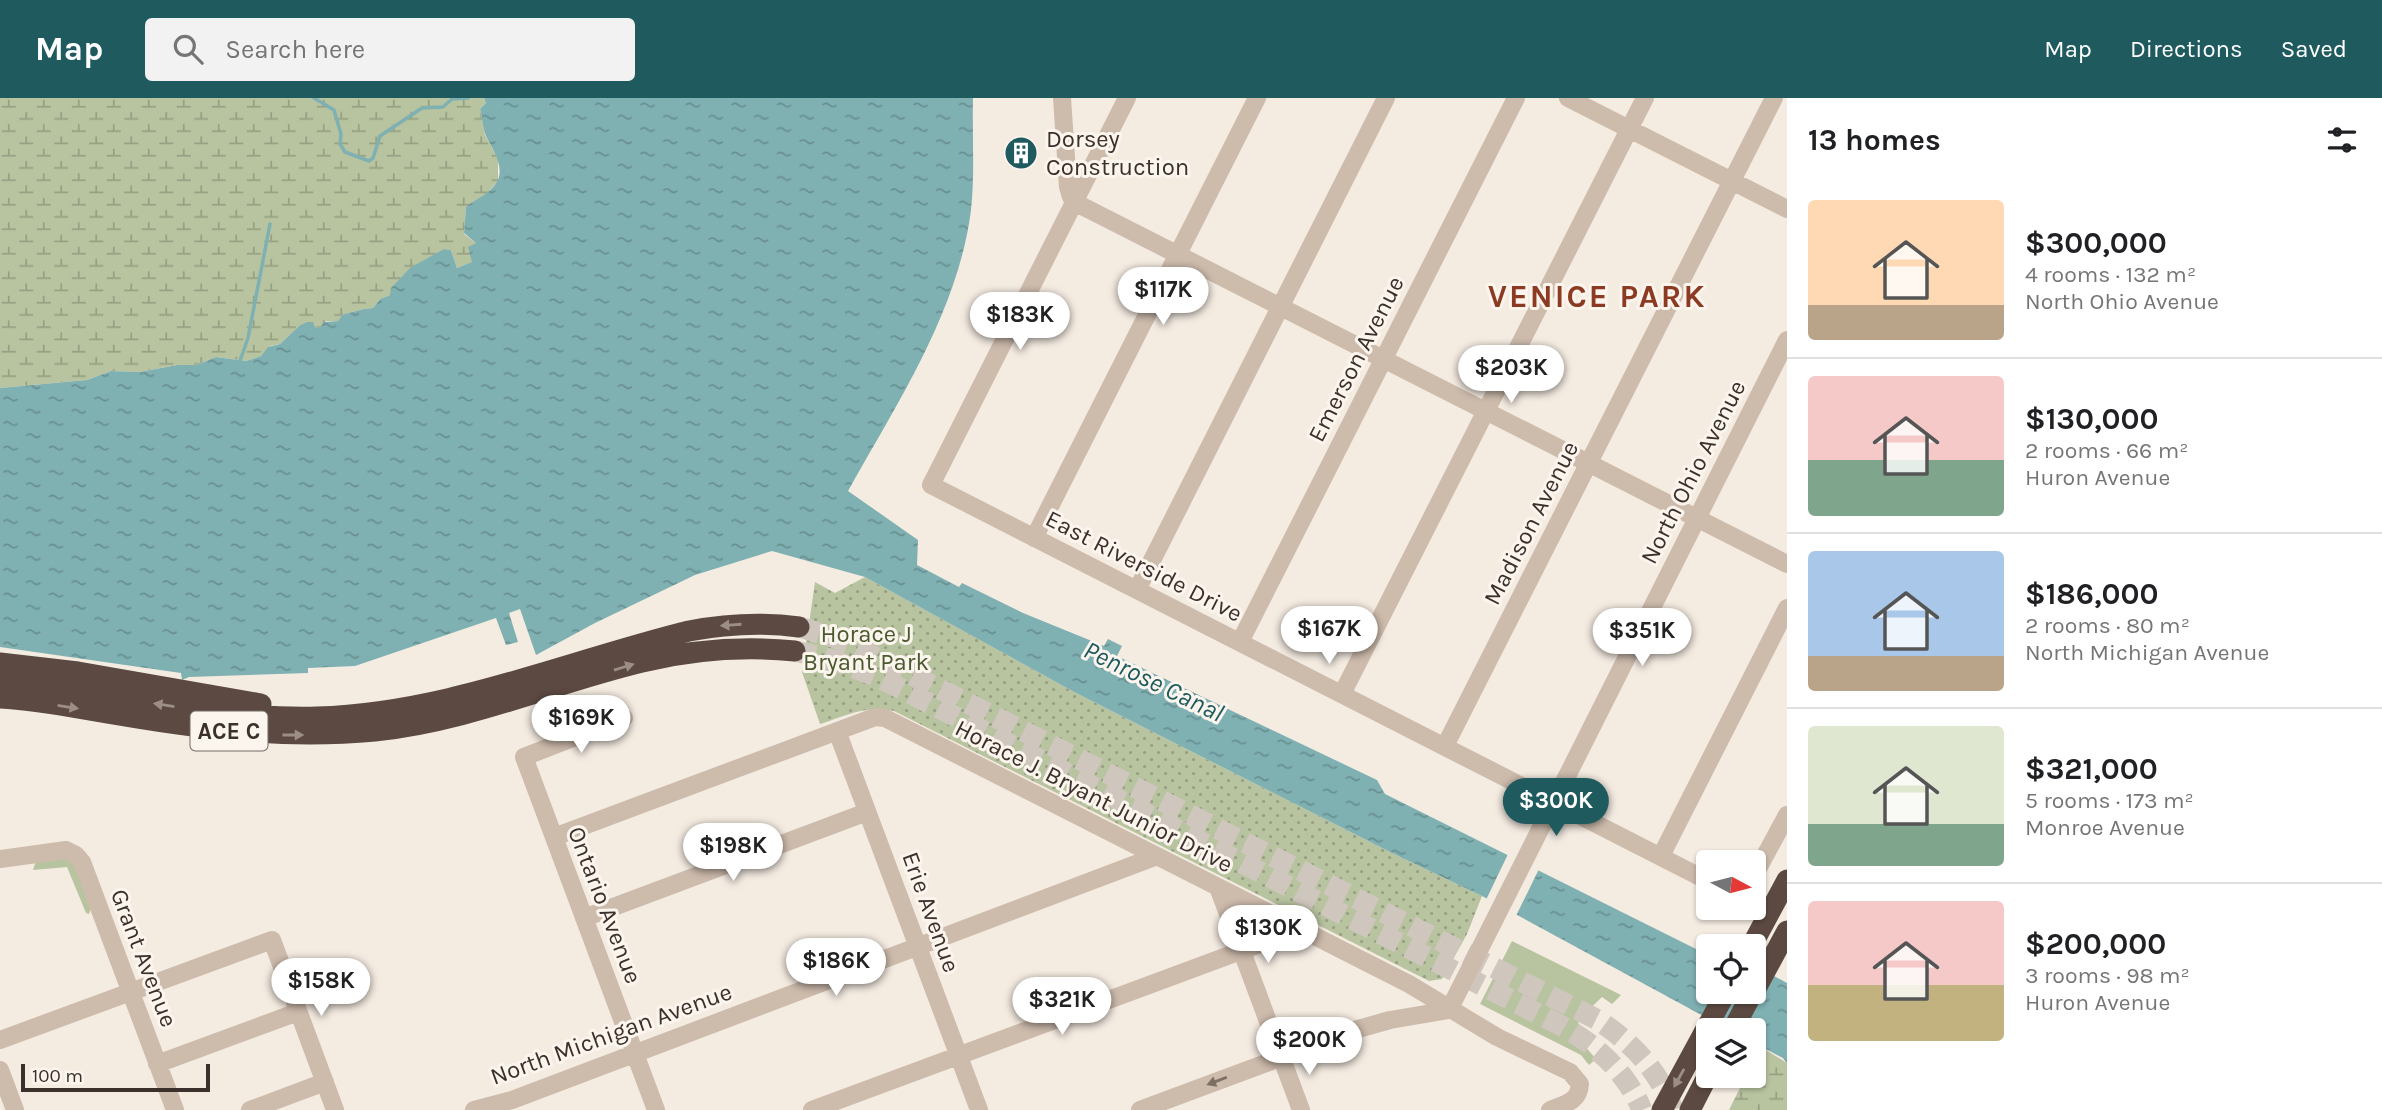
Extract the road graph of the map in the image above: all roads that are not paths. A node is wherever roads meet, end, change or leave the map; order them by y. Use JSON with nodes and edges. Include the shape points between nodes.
{"nodes":[{"id":1,"x":1062,"y":98,"type":"edge"},
{"id":2,"x":1127,"y":98,"type":"edge"},
{"id":3,"x":1257,"y":98,"type":"edge"},
{"id":4,"x":1386,"y":98,"type":"edge"},
{"id":5,"x":1516,"y":98,"type":"edge"},
{"id":6,"x":1568,"y":98,"type":"edge"},
{"id":7,"x":1645,"y":98,"type":"edge"},
{"id":8,"x":1774,"y":98,"type":"edge"},
{"id":9,"x":1629,"y":129,"type":"junction"},
{"id":10,"x":1732,"y":182,"type":"junction"},
{"id":11,"x":1075,"y":201,"type":"junction"},
{"id":12,"x":1787,"y":209,"type":"edge"},
{"id":13,"x":1177,"y":254,"type":"junction"},
{"id":14,"x":1280,"y":307,"type":"junction"},
{"id":15,"x":1787,"y":340,"type":"edge"},
{"id":16,"x":1383,"y":359,"type":"junction"},
{"id":17,"x":1486,"y":411,"type":"junction"},
{"id":18,"x":1588,"y":464,"type":"junction"},
{"id":19,"x":1697,"y":519,"type":"junction"},
{"id":20,"x":1034,"y":538,"type":"junction"},
{"id":21,"x":1787,"y":564,"type":"edge"},
{"id":22,"x":1137,"y":590,"type":"junction"},
{"id":23,"x":1787,"y":608,"type":"edge"},
{"id":24,"x":799,"y":627,"type":"tunnel mouth"},
{"id":25,"x":1240,"y":642,"type":"junction"},
{"id":26,"x":795,"y":651,"type":"tunnel mouth"},
{"id":27,"x":9,"y":664,"type":"edge"},
{"id":28,"x":0,"y":681,"type":"edge"},
{"id":29,"x":1342,"y":694,"type":"junction"},
{"id":30,"x":0,"y":698,"type":"edge"},
{"id":31,"x":402,"y":709,"type":"junction"},
{"id":32,"x":624,"y":718,"type":"dead end"},
{"id":33,"x":837,"y":731,"type":"junction"},
{"id":34,"x":1445,"y":746,"type":"junction"},
{"id":35,"x":1553,"y":800,"type":"junction"},
{"id":36,"x":867,"y":812,"type":"junction"},
{"id":37,"x":1787,"y":815,"type":"edge"},
{"id":38,"x":554,"y":837,"type":"junction"},
{"id":39,"x":1766,"y":854,"type":"edge"},
{"id":40,"x":1157,"y":856,"type":"junction"},
{"id":41,"x":1661,"y":856,"type":"junction"},
{"id":42,"x":0,"y":859,"type":"edge"},
{"id":43,"x":1696,"y":875,"type":"edge"},
{"id":44,"x":1787,"y":880,"type":"edge"},
{"id":45,"x":1218,"y":887,"type":"junction"},
{"id":46,"x":1766,"y":905,"type":"edge"},
{"id":47,"x":584,"y":918,"type":"junction"},
{"id":48,"x":1300,"y":929,"type":"junction"},
{"id":49,"x":1787,"y":931,"type":"edge"},
{"id":50,"x":918,"y":947,"type":"junction"},
{"id":51,"x":1783,"y":947,"type":"edge"},
{"id":52,"x":1242,"y":949,"type":"junction"},
{"id":53,"x":1766,"y":972,"type":"edge"},
{"id":54,"x":131,"y":993,"type":"junction"},
{"id":55,"x":1719,"y":1004,"type":"edge"},
{"id":56,"x":1448,"y":1010,"type":"junction"},
{"id":57,"x":299,"y":1012,"type":"junction"},
{"id":58,"x":0,"y":1040,"type":"edge"},
{"id":59,"x":635,"y":1053,"type":"junction"},
{"id":60,"x":958,"y":1055,"type":"junction"},
{"id":61,"x":1281,"y":1057,"type":"junction"},
{"id":62,"x":157,"y":1064,"type":"junction"},
{"id":63,"x":0,"y":1070,"type":"edge"},
{"id":64,"x":325,"y":1082,"type":"junction"},
{"id":65,"x":1701,"y":1088,"type":"edge"},
{"id":66,"x":498,"y":1100,"type":"edge"},
{"id":67,"x":15,"y":1110,"type":"edge"},
{"id":68,"x":175,"y":1110,"type":"edge"},
{"id":69,"x":250,"y":1110,"type":"edge"},
{"id":70,"x":335,"y":1110,"type":"edge"},
{"id":71,"x":474,"y":1110,"type":"edge"},
{"id":72,"x":656,"y":1110,"type":"edge"},
{"id":73,"x":812,"y":1110,"type":"edge"},
{"id":74,"x":979,"y":1110,"type":"edge"},
{"id":75,"x":1140,"y":1110,"type":"edge"},
{"id":76,"x":1301,"y":1110,"type":"edge"},
{"id":77,"x":1550,"y":1110,"type":"edge"},
{"id":78,"x":1661,"y":1110,"type":"edge"},
{"id":79,"x":1689,"y":1110,"type":"edge"}],
"edges":[{"from":1,"to":11,"type":"street","via":[[1067,180]]},
{"from":2,"to":11,"type":"street"},
{"from":3,"to":13,"type":"street"},
{"from":4,"to":14,"type":"street"},
{"from":5,"to":16,"type":"street","name":"Emerson Avenue"},
{"from":6,"to":9,"type":"street"},
{"from":7,"to":9,"type":"street"},
{"from":8,"to":10,"type":"street","name":"Madison Avenue"},
{"from":9,"to":10,"type":"street"},
{"from":9,"to":17,"type":"street"},
{"from":10,"to":12,"type":"street"},
{"from":10,"to":18,"type":"street","name":"Madison Avenue"},
{"from":11,"to":13,"type":"street"},
{"from":11,"to":20,"type":"street","name":"East Riverside Drive","via":[[931,485]]},
{"from":13,"to":14,"type":"street"},
{"from":13,"to":20,"type":"street"},
{"from":14,"to":16,"type":"street"},
{"from":14,"to":22,"type":"street"},
{"from":15,"to":19,"type":"street","name":"North Ohio Avenue"},
{"from":16,"to":17,"type":"street"},
{"from":16,"to":25,"type":"street","name":"Emerson Avenue"},
{"from":17,"to":18,"type":"street"},
{"from":17,"to":29,"type":"street"},
{"from":18,"to":19,"type":"street"},
{"from":18,"to":34,"type":"street","name":"Madison Avenue"},
{"from":19,"to":21,"type":"street"},
{"from":19,"to":35,"type":"street","name":"North Ohio Avenue"},
{"from":20,"to":22,"type":"street","name":"East Riverside Drive"},
{"from":22,"to":25,"type":"street","name":"East Riverside Drive"},
{"from":23,"to":41,"type":"street"},
{"from":24,"to":31,"type":"highway","number":"ACE C","one_way":true,"via":[[746,624],[689,631],[493,689]]},
{"from":25,"to":29,"type":"street","name":"East Riverside Drive"},
{"from":30,"to":26,"type":"highway","number":"ACE C","one_way":true,"via":[[226,731],[331,734],[400,728],[458,716],[640,662],[731,649]]},
{"from":27,"to":31,"type":"highway","via":[[278,706]]},
{"from":31,"to":28,"type":"highway","number":"ACE C","one_way":true,"via":[[315,717],[245,715]]},
{"from":29,"to":34,"type":"street","name":"East Riverside Drive"},
{"from":32,"to":38,"type":"street","name":"Ontario Avenue","via":[[524,757]]},
{"from":33,"to":36,"type":"street","name":"Erie Avenue"},
{"from":33,"to":38,"type":"street","name":"Horace J. Bryant Junior Drive"},
{"from":33,"to":40,"type":"street","name":"Horace J. Bryant Junior Drive","via":[[875,717],[885,718]]},
{"from":34,"to":35,"type":"street","name":"East Riverside Drive"},
{"from":35,"to":41,"type":"street","name":"East Riverside Drive"},
{"from":35,"to":56,"type":"street","name":"North Ohio Avenue"},
{"from":36,"to":47,"type":"street"},
{"from":36,"to":50,"type":"street","name":"Erie Avenue"},
{"from":37,"to":39,"type":"street"},
{"from":38,"to":47,"type":"street","name":"Ontario Avenue"},
{"from":40,"to":45,"type":"street","name":"Horace J. Bryant Junior Drive"},
{"from":40,"to":50,"type":"street","name":"North Michigan Avenue"},
{"from":41,"to":43,"type":"street","name":"East Riverside Drive"},
{"from":42,"to":54,"type":"street","name":"Grant Avenue","via":[[66,850],[76,855]]},
{"from":44,"to":46,"type":"highway"},
{"from":45,"to":48,"type":"street","name":"Horace J. Bryant Junior Drive"},
{"from":45,"to":52,"type":"street"},
{"from":47,"to":59,"type":"street","name":"Ontario Avenue"},
{"from":48,"to":52,"type":"street"},
{"from":48,"to":56,"type":"street","name":"Horace J. Bryant Junior Drive","via":[[1409,984]]},
{"from":49,"to":51,"type":"highway"},
{"from":50,"to":59,"type":"street","name":"North Michigan Avenue"},
{"from":50,"to":60,"type":"street","name":"Erie Avenue"},
{"from":51,"to":53,"type":"highway"},
{"from":52,"to":60,"type":"street"},
{"from":52,"to":61,"type":"street"},
{"from":54,"to":57,"type":"street","via":[[272,940]]},
{"from":54,"to":58,"type":"street"},
{"from":54,"to":62,"type":"street","name":"Grant Avenue"},
{"from":55,"to":78,"type":"highway","one_way":true},
{"from":56,"to":61,"type":"street","via":[[1374,1024]]},
{"from":56,"to":77,"type":"street","name":"Horace J. Bryant Junior Drive","via":[[1570,1072],[1580,1084],[1579,1092],[1574,1100]]},
{"from":57,"to":62,"type":"street"},
{"from":57,"to":64,"type":"street"},
{"from":59,"to":66,"type":"street","name":"North Michigan Avenue","via":[[512,1100]]},
{"from":59,"to":72,"type":"street","name":"Ontario Avenue"},
{"from":60,"to":73,"type":"street"},
{"from":60,"to":74,"type":"street","name":"Erie Avenue"},
{"from":61,"to":75,"type":"street","one_way":true},
{"from":61,"to":76,"type":"street"},
{"from":62,"to":68,"type":"street","name":"Grant Avenue"},
{"from":63,"to":67,"type":"street"},
{"from":64,"to":69,"type":"street"},
{"from":64,"to":70,"type":"street"},
{"from":65,"to":79,"type":"highway"},
{"from":66,"to":71,"type":"street","name":"North Michigan Avenue"}]}
